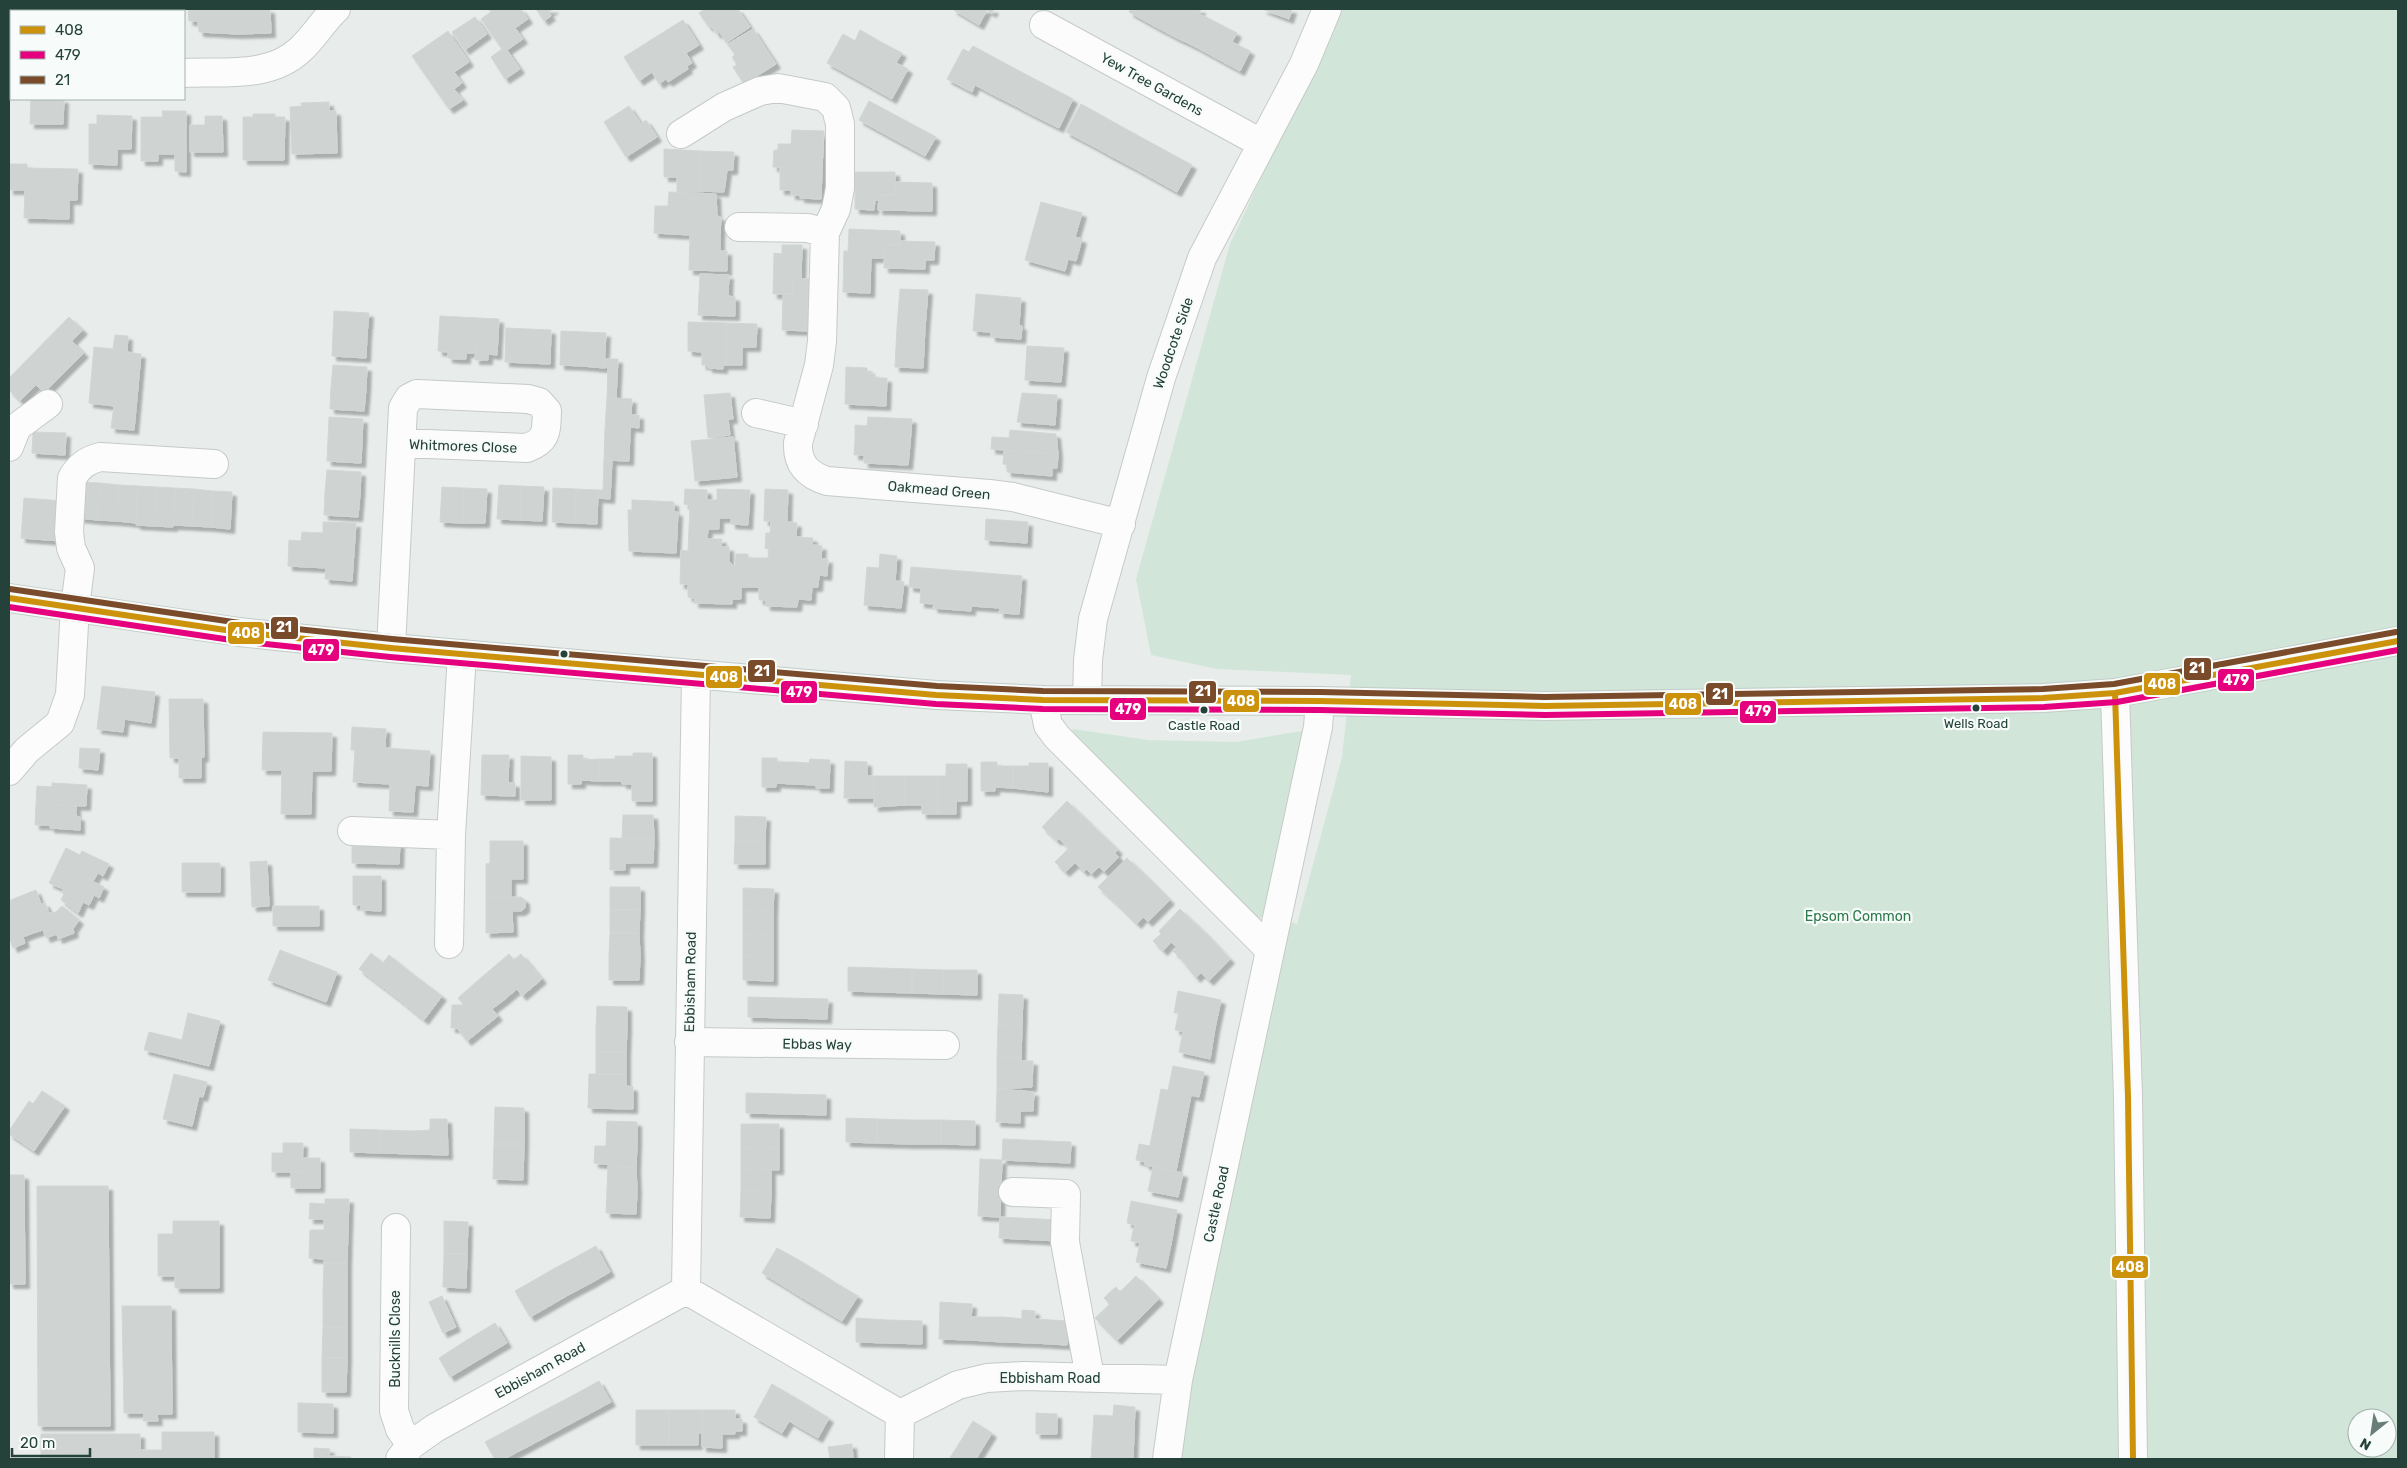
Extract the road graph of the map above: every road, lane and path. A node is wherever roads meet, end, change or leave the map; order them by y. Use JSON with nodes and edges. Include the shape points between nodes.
{"nodes":[{"id":1,"x":336,"y":9,"type":"edge"},
{"id":2,"x":1327,"y":9,"type":"edge"},
{"id":3,"x":1044,"y":25,"type":"dead end"},
{"id":4,"x":185,"y":73,"type":"edge"},
{"id":5,"x":681,"y":134,"type":"dead end"},
{"id":6,"x":1261,"y":143,"type":"junction"},
{"id":7,"x":739,"y":227,"type":"dead end"},
{"id":8,"x":825,"y":233,"type":"junction"},
{"id":9,"x":48,"y":404,"type":"dead end"},
{"id":10,"x":756,"y":413,"type":"dead end"},
{"id":11,"x":804,"y":424,"type":"junction"},
{"id":12,"x":402,"y":444,"type":"junction"},
{"id":13,"x":9,"y":447,"type":"edge"},
{"id":14,"x":214,"y":464,"type":"dead end"},
{"id":15,"x":1121,"y":524,"type":"junction"},
{"id":16,"x":9,"y":598,"type":"edge"},
{"id":17,"x":75,"y":607,"type":"junction"},
{"id":18,"x":2398,"y":641,"type":"edge"},
{"id":19,"x":390,"y":648,"type":"junction"},
{"id":20,"x":462,"y":654,"type":"junction"},
{"id":21,"x":696,"y":674,"type":"junction"},
{"id":22,"x":2115,"y":693,"type":"junction"},
{"id":23,"x":1044,"y":700,"type":"junction"},
{"id":24,"x":1087,"y":700,"type":"junction"},
{"id":25,"x":1320,"y":701,"type":"junction"},
{"id":26,"x":9,"y":771,"type":"edge"},
{"id":27,"x":352,"y":831,"type":"dead end"},
{"id":28,"x":451,"y":835,"type":"junction"},
{"id":29,"x":449,"y":944,"type":"dead end"},
{"id":30,"x":1269,"y":949,"type":"junction"},
{"id":31,"x":689,"y":1042,"type":"junction"},
{"id":32,"x":945,"y":1045,"type":"dead end"},
{"id":33,"x":1013,"y":1192,"type":"dead end"},
{"id":34,"x":396,"y":1228,"type":"dead end"},
{"id":35,"x":686,"y":1290,"type":"junction"},
{"id":36,"x":1090,"y":1378,"type":"junction"},
{"id":37,"x":1178,"y":1380,"type":"junction"},
{"id":38,"x":900,"y":1414,"type":"junction"},
{"id":39,"x":406,"y":1452,"type":"edge"},
{"id":40,"x":899,"y":1459,"type":"edge"},
{"id":41,"x":1167,"y":1459,"type":"edge"},
{"id":42,"x":2133,"y":1459,"type":"edge"}],
"edges":[{"from":1,"to":4,"type":"street","via":[[302,48],[283,63],[258,70]]},
{"from":2,"to":6,"type":"street","name":"Woodcote Side","via":[[1304,64]]},
{"from":3,"to":6,"type":"street","name":"Yew Tree Gardens"},
{"from":5,"to":8,"type":"street","name":"Oakmead Green","via":[[724,107],[760,91],[778,88],[825,97],[836,108],[840,124],[838,195],[836,209]]},
{"from":6,"to":15,"type":"street","name":"Woodcote Side","via":[[1202,258],[1161,378]]},
{"from":7,"to":8,"type":"street","via":[[808,228]]},
{"from":8,"to":11,"type":"street","name":"Oakmead Green","via":[[822,341]]},
{"from":9,"to":13,"type":"street","via":[[17,427]]},
{"from":10,"to":11,"type":"street"},
{"from":11,"to":15,"type":"street","name":"Oakmead Green","via":[[798,454],[804,467],[827,481],[1012,497]]},
{"from":12,"to":12,"type":"street","name":"Whitmores Close","via":[[403,408],[408,398],[417,394],[528,399],[539,402],[547,411],[546,434],[538,444],[527,448]]},
{"from":12,"to":19,"type":"street","name":"Whitmores Close"},
{"from":14,"to":17,"type":"street","via":[[100,457],[88,460],[76,471],[72,478],[69,532],[71,548],[80,568]]},
{"from":15,"to":24,"type":"street","name":"Woodcote Side","via":[[1093,620]]},
{"from":16,"to":17,"type":"highway"},
{"from":17,"to":19,"type":"highway","via":[[239,632]]},
{"from":17,"to":26,"type":"street","via":[[67,709],[60,723],[27,750]]},
{"from":18,"to":22,"type":"highway"},
{"from":19,"to":20,"type":"highway"},
{"from":20,"to":21,"type":"highway"},
{"from":20,"to":28,"type":"street"},
{"from":21,"to":23,"type":"highway","via":[[936,695]]},
{"from":21,"to":31,"type":"street","name":"Ebbisham Road"},
{"from":22,"to":25,"type":"highway","via":[[2043,698],[1545,706]]},
{"from":22,"to":42,"type":"street","via":[[2128,1098]]},
{"from":23,"to":24,"type":"highway"},
{"from":23,"to":30,"type":"street","via":[[1048,726],[1057,737]]},
{"from":24,"to":25,"type":"highway"},
{"from":25,"to":30,"type":"street","name":"Castle Road","via":[[1318,727]]},
{"from":27,"to":28,"type":"street"},
{"from":28,"to":29,"type":"street"},
{"from":30,"to":37,"type":"street","name":"Castle Road"},
{"from":31,"to":32,"type":"street","name":"Ebbas Way"},
{"from":31,"to":35,"type":"street","name":"Ebbisham Road"},
{"from":33,"to":36,"type":"street","via":[[1066,1194],[1065,1242]]},
{"from":34,"to":39,"type":"street","name":"Bucknills Close","via":[[394,1411]]},
{"from":35,"to":38,"type":"street"},
{"from":35,"to":39,"type":"street","name":"Ebbisham Road","via":[[435,1428]]},
{"from":36,"to":37,"type":"street","name":"Ebbisham Road"},
{"from":36,"to":38,"type":"street","name":"Ebbisham Road","via":[[987,1378],[958,1385]]},
{"from":37,"to":41,"type":"street","name":"Castle Road"},
{"from":38,"to":40,"type":"street"}]}
